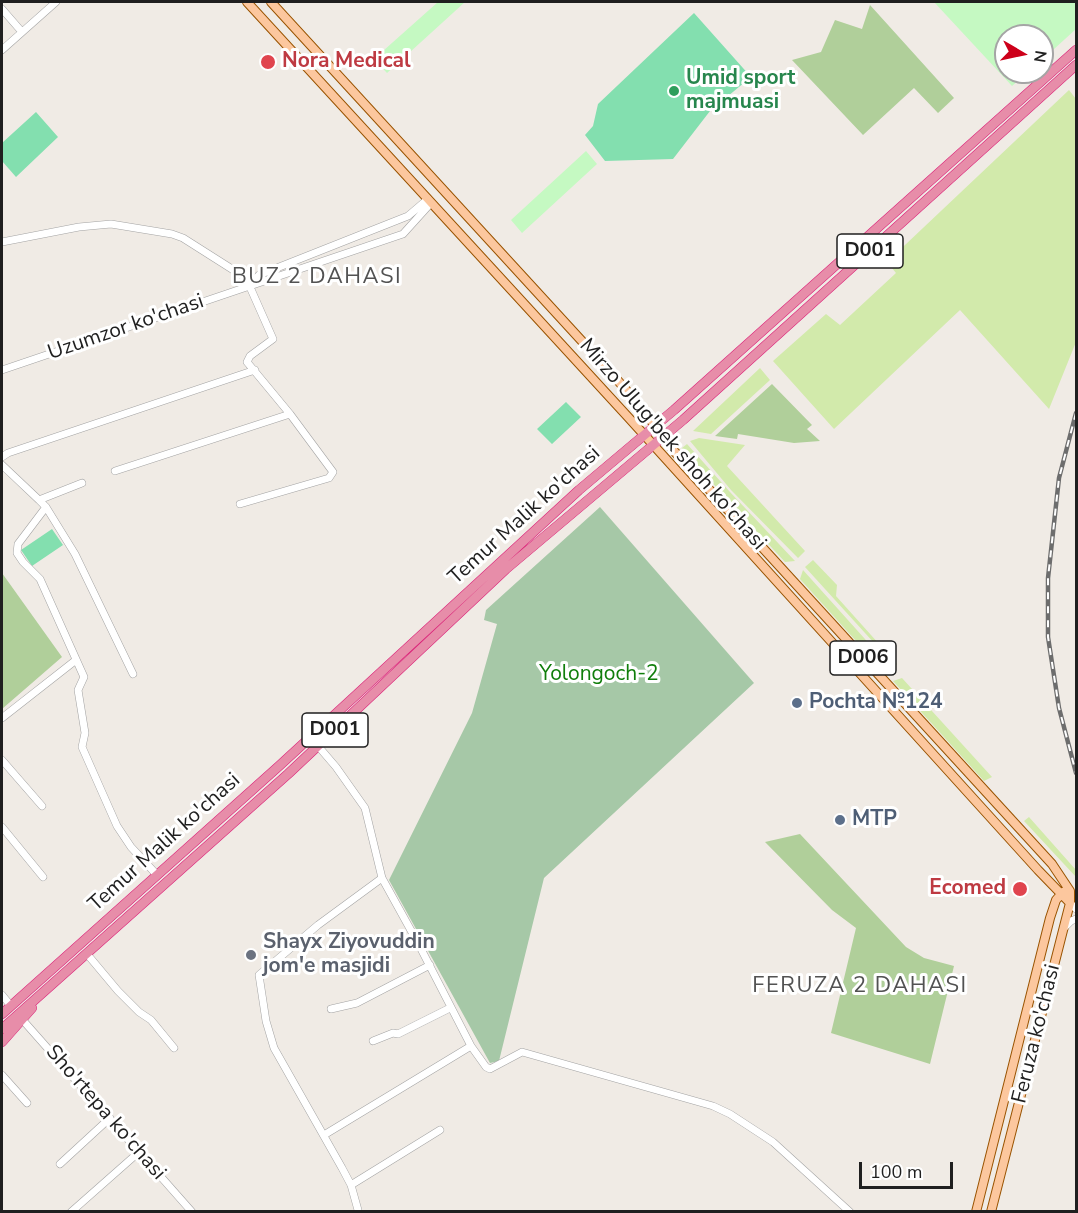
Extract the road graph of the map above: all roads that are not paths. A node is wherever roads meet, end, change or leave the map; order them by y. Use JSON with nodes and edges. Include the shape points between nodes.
{"nodes":[{"id":1,"x":56,"y":2,"type":"edge"},
{"id":2,"x":247,"y":2,"type":"edge"},
{"id":3,"x":271,"y":2,"type":"edge"},
{"id":4,"x":2,"y":9,"type":"edge"},
{"id":5,"x":22,"y":32,"type":"junction"},
{"id":6,"x":2,"y":50,"type":"edge"},
{"id":7,"x":1077,"y":50,"type":"edge"},
{"id":8,"x":1077,"y":65,"type":"edge"},
{"id":9,"x":384,"y":126,"type":"junction"},
{"id":10,"x":985,"y":131,"type":"junction"},
{"id":11,"x":371,"y":137,"type":"junction"},
{"id":12,"x":993,"y":141,"type":"junction"},
{"id":13,"x":941,"y":171,"type":"junction"},
{"id":14,"x":949,"y":180,"type":"junction"},
{"id":15,"x":430,"y":201,"type":"junction"},
{"id":16,"x":2,"y":242,"type":"edge"},
{"id":17,"x":498,"y":251,"type":"junction"},
{"id":18,"x":486,"y":262,"type":"junction"},
{"id":19,"x":250,"y":285,"type":"junction"},
{"id":20,"x":544,"y":301,"type":"junction"},
{"id":21,"x":532,"y":312,"type":"junction"},
{"id":22,"x":2,"y":370,"type":"edge"},
{"id":23,"x":255,"y":370,"type":"junction"},
{"id":24,"x":290,"y":414,"type":"junction"},
{"id":25,"x":656,"y":426,"type":"junction"},
{"id":26,"x":644,"y":435,"type":"junction"},
{"id":27,"x":663,"y":436,"type":"junction"},
{"id":28,"x":653,"y":445,"type":"junction"},
{"id":29,"x":2,"y":457,"type":"edge"},
{"id":30,"x":2,"y":465,"type":"edge"},
{"id":31,"x":115,"y":471,"type":"dead end"},
{"id":32,"x":82,"y":483,"type":"dead end"},
{"id":33,"x":39,"y":500,"type":"junction"},
{"id":34,"x":240,"y":504,"type":"dead end"},
{"id":35,"x":46,"y":507,"type":"junction"},
{"id":36,"x":744,"y":527,"type":"junction"},
{"id":37,"x":734,"y":535,"type":"junction"},
{"id":38,"x":76,"y":660,"type":"junction"},
{"id":39,"x":133,"y":674,"type":"dead end"},
{"id":40,"x":2,"y":718,"type":"edge"},
{"id":41,"x":318,"y":746,"type":"junction"},
{"id":42,"x":2,"y":760,"type":"edge"},
{"id":43,"x":42,"y":806,"type":"dead end"},
{"id":44,"x":2,"y":827,"type":"edge"},
{"id":45,"x":157,"y":874,"type":"junction"},
{"id":46,"x":43,"y":877,"type":"dead end"},
{"id":47,"x":382,"y":878,"type":"junction"},
{"id":48,"x":1059,"y":892,"type":"junction"},
{"id":49,"x":1074,"y":904,"type":"edge"},
{"id":50,"x":1077,"y":920,"type":"edge"},
{"id":51,"x":1064,"y":928,"type":"junction"},
{"id":52,"x":87,"y":954,"type":"junction"},
{"id":53,"x":430,"y":965,"type":"junction"},
{"id":54,"x":5,"y":1002,"type":"edge"},
{"id":55,"x":450,"y":1008,"type":"junction"},
{"id":56,"x":331,"y":1009,"type":"dead end"},
{"id":57,"x":2,"y":1014,"type":"edge"},
{"id":58,"x":20,"y":1017,"type":"junction"},
{"id":59,"x":2,"y":1029,"type":"edge"},
{"id":60,"x":373,"y":1041,"type":"dead end"},
{"id":61,"x":2,"y":1042,"type":"edge"},
{"id":62,"x":471,"y":1046,"type":"junction"},
{"id":63,"x":174,"y":1048,"type":"dead end"},
{"id":64,"x":1011,"y":1072,"type":"junction"},
{"id":65,"x":2,"y":1075,"type":"edge"},
{"id":66,"x":1026,"y":1077,"type":"junction"},
{"id":67,"x":27,"y":1103,"type":"dead end"},
{"id":68,"x":110,"y":1118,"type":"junction"},
{"id":69,"x":440,"y":1130,"type":"dead end"},
{"id":70,"x":324,"y":1135,"type":"junction"},
{"id":71,"x":139,"y":1152,"type":"junction"},
{"id":72,"x":60,"y":1164,"type":"dead end"},
{"id":73,"x":351,"y":1185,"type":"junction"},
{"id":74,"x":358,"y":1210,"type":"edge"},
{"id":75,"x":71,"y":1211,"type":"edge"},
{"id":76,"x":192,"y":1212,"type":"edge"},
{"id":77,"x":850,"y":1212,"type":"edge"},
{"id":78,"x":976,"y":1212,"type":"edge"},
{"id":79,"x":991,"y":1212,"type":"edge"}],
"edges":[{"from":1,"to":5,"type":"street"},
{"from":2,"to":11,"type":"main road","name":"Mirzo Ulug'bek shoh ko'chasi"},
{"from":3,"to":9,"type":"main road","name":"Mirzo Ulug'bek shoh ko'chasi"},
{"from":4,"to":5,"type":"street"},
{"from":5,"to":6,"type":"street"},
{"from":7,"to":10,"type":"highway","name":"Temur Malik ko'chasi","number":"D001"},
{"from":8,"to":12,"type":"highway","name":"Temur Malik ko'chasi","number":"D001"},
{"from":9,"to":11,"type":"main road"},
{"from":9,"to":17,"type":"main road","name":"Mirzo Ulug'bek shoh ko'chasi"},
{"from":10,"to":12,"type":"highway"},
{"from":10,"to":13,"type":"highway","name":"Temur Malik ko'chasi","number":"D001"},
{"from":11,"to":15,"type":"main road","name":"Mirzo Ulug'bek shoh ko'chasi"},
{"from":12,"to":14,"type":"highway","name":"Temur Malik ko'chasi","number":"D001"},
{"from":13,"to":14,"type":"highway"},
{"from":13,"to":25,"type":"highway","name":"Temur Malik ko'chasi","number":"D001"},
{"from":14,"to":27,"type":"highway","name":"Temur Malik ko'chasi","number":"D001"},
{"from":15,"to":18,"type":"main road","name":"Mirzo Ulug'bek shoh ko'chasi"},
{"from":15,"to":19,"type":"street","name":"Uzumzor ko'chasi","via":[[408,216],[259,275]]},
{"from":15,"to":19,"type":"street","name":"Uzumzor ko'chasi","via":[[403,234]]},
{"from":16,"to":19,"type":"street","via":[[111,224],[172,234],[246,278]]},
{"from":17,"to":18,"type":"main road"},
{"from":17,"to":20,"type":"main road","name":"Mirzo Ulug'bek shoh ko'chasi"},
{"from":18,"to":21,"type":"main road","name":"Mirzo Ulug'bek shoh ko'chasi"},
{"from":19,"to":22,"type":"street","name":"Uzumzor ko'chasi"},
{"from":19,"to":23,"type":"street","via":[[273,339],[247,358]]},
{"from":20,"to":21,"type":"main road"},
{"from":20,"to":25,"type":"main road","name":"Mirzo Ulug'bek shoh ko'chasi"},
{"from":21,"to":26,"type":"main road","name":"Mirzo Ulug'bek shoh ko'chasi"},
{"from":23,"to":24,"type":"street"},
{"from":23,"to":29,"type":"street"},
{"from":24,"to":31,"type":"street"},
{"from":24,"to":34,"type":"street","via":[[331,467],[332,475]]},
{"from":25,"to":26,"type":"highway","name":"Temur Malik ko'chasi","number":"D001"},
{"from":25,"to":27,"type":"main road","name":"Mirzo Ulug'bek shoh ko'chasi"},
{"from":26,"to":28,"type":"main road","name":"Mirzo Ulug'bek shoh ko'chasi"},
{"from":26,"to":45,"type":"highway","name":"Temur Malik ko'chasi","number":"D001"},
{"from":27,"to":28,"type":"highway","name":"Temur Malik ko'chasi","number":"D001"},
{"from":27,"to":36,"type":"main road","name":"Mirzo Ulug'bek shoh ko'chasi","number":"D006"},
{"from":28,"to":37,"type":"main road","name":"Mirzo Ulug'bek shoh ko'chasi","number":"D006"},
{"from":28,"to":41,"type":"highway","name":"Temur Malik ko'chasi","number":"D001","via":[[507,569]]},
{"from":30,"to":33,"type":"street"},
{"from":32,"to":33,"type":"street"},
{"from":33,"to":35,"type":"street"},
{"from":35,"to":38,"type":"street","via":[[18,544],[17,552],[40,579]]},
{"from":35,"to":39,"type":"street","via":[[75,554]]},
{"from":36,"to":37,"type":"main road"},
{"from":36,"to":48,"type":"main road","name":"Mirzo Ulug'bek shoh ko'chasi","number":"D006","via":[[1052,864],[1063,881]]},
{"from":37,"to":48,"type":"main road","name":"Mirzo Ulug'bek shoh ko'chasi","number":"D006"},
{"from":38,"to":40,"type":"street"},
{"from":38,"to":45,"type":"street","via":[[84,677],[78,690],[85,733],[82,747],[117,826]]},
{"from":41,"to":47,"type":"street","via":[[365,808]]},
{"from":41,"to":52,"type":"highway","name":"Temur Malik ko'chasi","number":"D001"},
{"from":42,"to":43,"type":"street"},
{"from":44,"to":46,"type":"street"},
{"from":45,"to":54,"type":"highway","name":"Temur Malik ko'chasi","number":"D001","via":[[50,971]]},
{"from":47,"to":53,"type":"street"},
{"from":47,"to":70,"type":"street","via":[[259,975],[273,1048]]},
{"from":48,"to":49,"type":"main road","name":"Feruza ko'chasi"},
{"from":48,"to":64,"type":"main road","name":"Feruza ko'chasi"},
{"from":49,"to":51,"type":"main road","name":"Feruza ko'chasi"},
{"from":50,"to":51,"type":"street"},
{"from":51,"to":66,"type":"main road","name":"Feruza ko'chasi"},
{"from":52,"to":58,"type":"highway","name":"Temur Malik ko'chasi","number":"D001"},
{"from":52,"to":63,"type":"street"},
{"from":53,"to":55,"type":"street"},
{"from":53,"to":56,"type":"street","via":[[357,1003]]},
{"from":54,"to":57,"type":"highway","name":"Temur Malik ko'chasi","number":"D001"},
{"from":55,"to":60,"type":"street","via":[[398,1034]]},
{"from":55,"to":62,"type":"street"},
{"from":58,"to":59,"type":"highway","name":"Temur Malik ko'chasi","number":"D001"},
{"from":58,"to":61,"type":"highway"},
{"from":58,"to":68,"type":"street","name":"Sho'rtepa ko'chasi"},
{"from":62,"to":70,"type":"street"},
{"from":62,"to":77,"type":"street","via":[[488,1069],[522,1052],[721,1109],[773,1142]]},
{"from":64,"to":66,"type":"main road","via":[[1020,1070]]},
{"from":64,"to":78,"type":"main road","name":"Feruza ko'chasi"},
{"from":65,"to":67,"type":"street"},
{"from":66,"to":79,"type":"main road","name":"Feruza ko'chasi"},
{"from":68,"to":71,"type":"street","name":"Sho'rtepa ko'chasi"},
{"from":68,"to":72,"type":"street"},
{"from":69,"to":73,"type":"street"},
{"from":70,"to":73,"type":"street"},
{"from":71,"to":75,"type":"street"},
{"from":71,"to":76,"type":"street","name":"Sho'rtepa ko'chasi"},
{"from":73,"to":74,"type":"street"}]}
